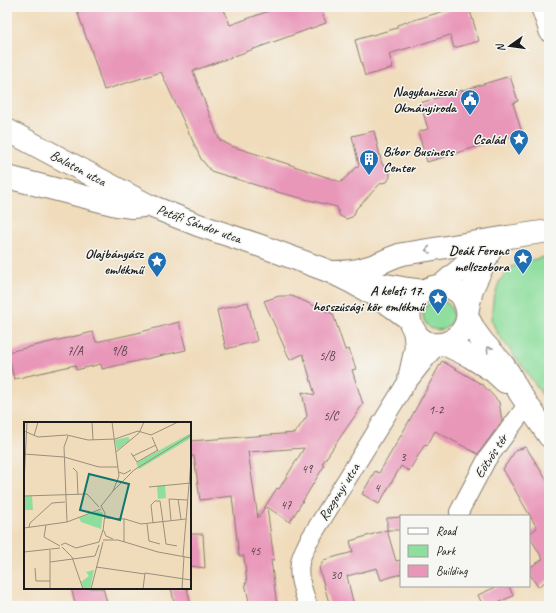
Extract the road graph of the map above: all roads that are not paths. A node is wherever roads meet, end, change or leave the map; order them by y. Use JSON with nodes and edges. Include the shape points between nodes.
{"nodes":[{"id":1,"x":540,"y":7,"type":"edge"},
{"id":2,"x":549,"y":33,"type":"edge"},
{"id":3,"x":7,"y":130,"type":"edge"},
{"id":4,"x":7,"y":177,"type":"edge"},
{"id":5,"x":148,"y":205,"type":"junction"},
{"id":6,"x":549,"y":232,"type":"edge"},
{"id":7,"x":501,"y":241,"type":"junction"},
{"id":8,"x":336,"y":274,"type":"junction"},
{"id":9,"x":433,"y":288,"type":"junction"},
{"id":10,"x":468,"y":313,"type":"junction"},
{"id":11,"x":411,"y":323,"type":"junction"},
{"id":12,"x":442,"y":344,"type":"junction"},
{"id":13,"x":405,"y":385,"type":"junction"},
{"id":14,"x":523,"y":398,"type":"junction"},
{"id":15,"x":549,"y":436,"type":"edge"},
{"id":16,"x":459,"y":512,"type":"dead end"},
{"id":17,"x":308,"y":606,"type":"edge"}],
"edges":[{"from":1,"to":2,"type":"street"},
{"from":3,"to":5,"type":"street","name":"Balaton utca"},
{"from":4,"to":5,"type":"street","name":"Petőfi Sándor utca","via":[[117,205]]},
{"from":5,"to":8,"type":"street","name":"Petőfi Sándor utca"},
{"from":6,"to":7,"type":"street"},
{"from":7,"to":8,"type":"street","one_way":true,"via":[[404,254],[370,267]]},
{"from":7,"to":9,"type":"street","via":[[478,252],[462,268]]},
{"from":7,"to":10,"type":"street","via":[[472,289]]},
{"from":8,"to":9,"type":"street","name":"Petőfi Sándor utca","via":[[408,289]]},
{"from":8,"to":11,"type":"street","name":"Petőfi Sándor utca","via":[[388,303]]},
{"from":9,"to":10,"type":"street","via":[[456,291],[461,295]]},
{"from":9,"to":11,"type":"street","via":[[416,298],[412,304]]},
{"from":10,"to":12,"type":"street","via":[[466,324],[459,335]]},
{"from":14,"to":10,"type":"street","one_way":true,"via":[[502,363],[482,342]]},
{"from":11,"to":12,"type":"street","via":[[419,337],[430,343]]},
{"from":11,"to":13,"type":"street","name":"Rozgonyi utca","via":[[414,347]]},
{"from":12,"to":13,"type":"street","name":"Rozgonyi utca","via":[[431,352]]},
{"from":12,"to":14,"type":"street","via":[[469,356],[492,371]]},
{"from":13,"to":17,"type":"street","name":"Rozgonyi utca","via":[[302,554],[299,571]]},
{"from":14,"to":15,"type":"street"},
{"from":14,"to":16,"type":"street","name":"Eötvös tér"}]}
